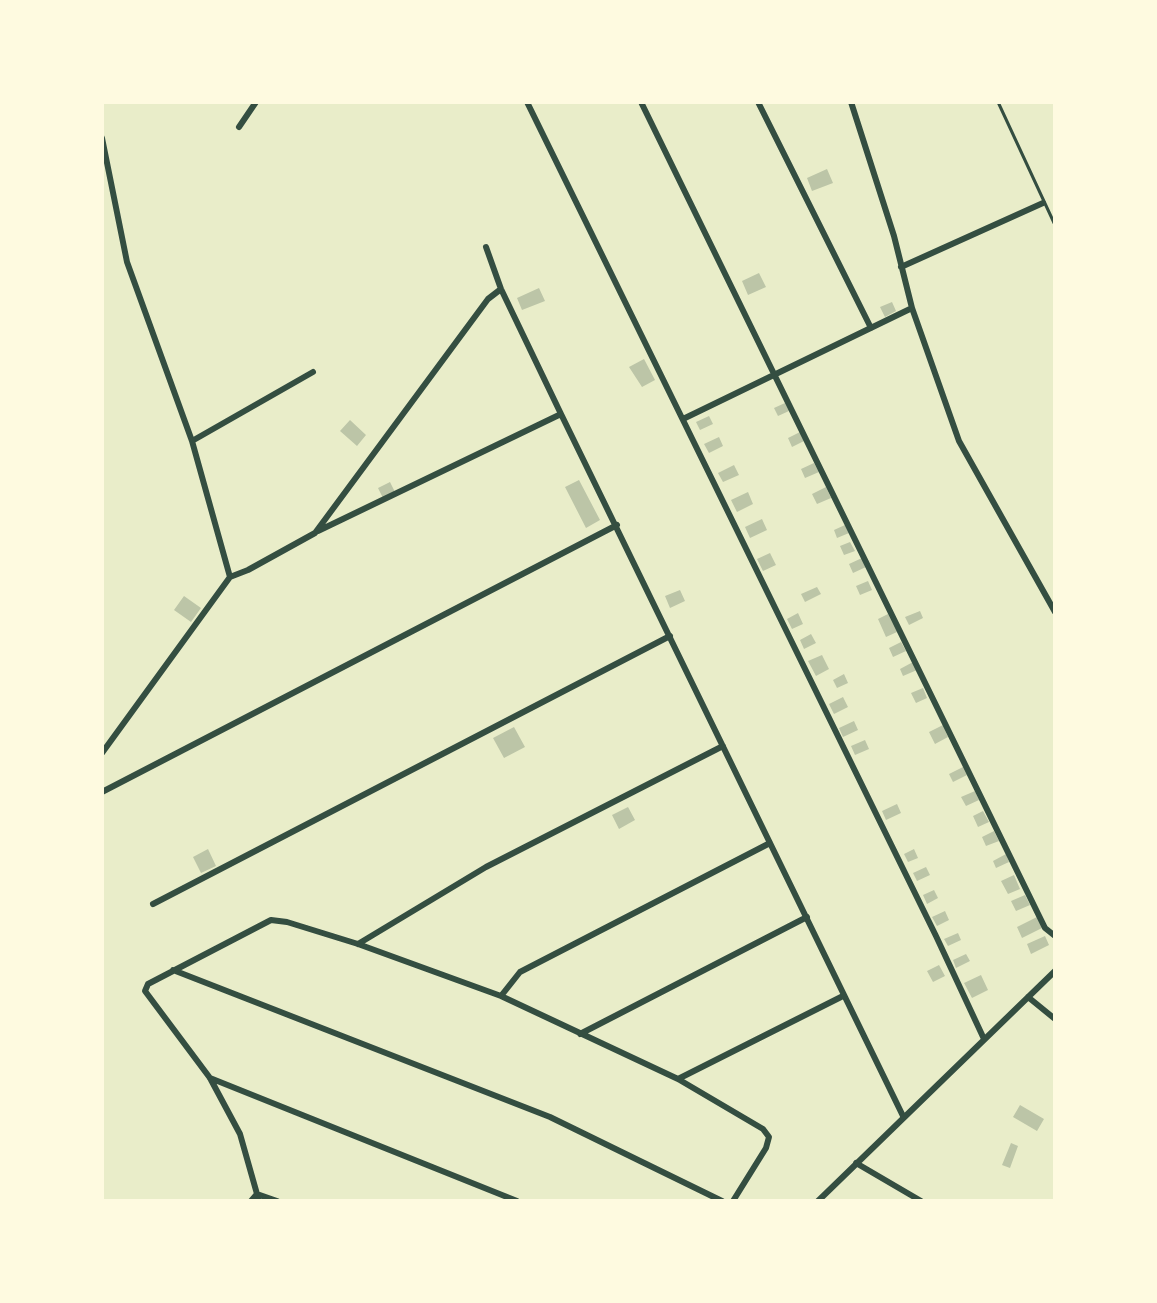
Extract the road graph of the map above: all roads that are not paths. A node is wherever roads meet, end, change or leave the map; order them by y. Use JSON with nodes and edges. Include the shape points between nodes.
{"nodes":[{"id":1,"x":256,"y":102,"type":"edge"},
{"id":2,"x":527,"y":102,"type":"edge"},
{"id":3,"x":641,"y":102,"type":"edge"},
{"id":4,"x":758,"y":102,"type":"edge"},
{"id":5,"x":851,"y":102,"type":"edge"},
{"id":6,"x":998,"y":102,"type":"edge"},
{"id":7,"x":239,"y":127,"type":"dead end"},
{"id":8,"x":102,"y":138,"type":"edge"},
{"id":9,"x":1043,"y":203,"type":"junction"},
{"id":10,"x":1055,"y":225,"type":"edge"},
{"id":11,"x":486,"y":247,"type":"dead end"},
{"id":12,"x":901,"y":267,"type":"junction"},
{"id":13,"x":501,"y":289,"type":"junction"},
{"id":14,"x":912,"y":308,"type":"junction"},
{"id":15,"x":871,"y":328,"type":"junction"},
{"id":16,"x":313,"y":372,"type":"dead end"},
{"id":17,"x":776,"y":376,"type":"junction"},
{"id":18,"x":561,"y":414,"type":"junction"},
{"id":19,"x":683,"y":419,"type":"junction"},
{"id":20,"x":192,"y":441,"type":"junction"},
{"id":21,"x":617,"y":525,"type":"junction"},
{"id":22,"x":315,"y":533,"type":"junction"},
{"id":23,"x":230,"y":577,"type":"junction"},
{"id":24,"x":1055,"y":612,"type":"edge"},
{"id":25,"x":670,"y":636,"type":"junction"},
{"id":26,"x":723,"y":746,"type":"junction"},
{"id":27,"x":102,"y":753,"type":"edge"},
{"id":28,"x":102,"y":792,"type":"edge"},
{"id":29,"x":770,"y":843,"type":"junction"},
{"id":30,"x":153,"y":904,"type":"dead end"},
{"id":31,"x":807,"y":917,"type":"junction"},
{"id":32,"x":1055,"y":936,"type":"edge"},
{"id":33,"x":358,"y":944,"type":"junction"},
{"id":34,"x":173,"y":970,"type":"junction"},
{"id":35,"x":1055,"y":971,"type":"edge"},
{"id":36,"x":501,"y":996,"type":"junction"},
{"id":37,"x":843,"y":996,"type":"junction"},
{"id":38,"x":1028,"y":997,"type":"junction"},
{"id":39,"x":1055,"y":1019,"type":"edge"},
{"id":40,"x":580,"y":1034,"type":"junction"},
{"id":41,"x":984,"y":1039,"type":"junction"},
{"id":42,"x":210,"y":1078,"type":"junction"},
{"id":43,"x":678,"y":1079,"type":"junction"},
{"id":44,"x":903,"y":1116,"type":"junction"},
{"id":45,"x":856,"y":1163,"type":"junction"},
{"id":46,"x":258,"y":1198,"type":"edge"},
{"id":47,"x":251,"y":1201,"type":"edge"},
{"id":48,"x":277,"y":1201,"type":"edge"},
{"id":49,"x":517,"y":1201,"type":"edge"},
{"id":50,"x":722,"y":1201,"type":"edge"},
{"id":51,"x":733,"y":1201,"type":"edge"},
{"id":52,"x":818,"y":1201,"type":"edge"},
{"id":53,"x":921,"y":1201,"type":"edge"}],
"edges":[{"from":1,"to":7,"type":"street"},
{"from":2,"to":19,"type":"street"},
{"from":3,"to":17,"type":"street"},
{"from":4,"to":15,"type":"street"},
{"from":5,"to":12,"type":"street"},
{"from":6,"to":9,"type":"lane"},
{"from":8,"to":20,"type":"street","via":[[127,262]]},
{"from":9,"to":10,"type":"lane"},
{"from":9,"to":12,"type":"street"},
{"from":11,"to":13,"type":"street"},
{"from":12,"to":14,"type":"street"},
{"from":13,"to":18,"type":"street"},
{"from":13,"to":22,"type":"street","via":[[488,299]]},
{"from":14,"to":15,"type":"street"},
{"from":14,"to":24,"type":"street","via":[[959,441]]},
{"from":15,"to":17,"type":"street"},
{"from":16,"to":20,"type":"street"},
{"from":17,"to":19,"type":"street"},
{"from":17,"to":32,"type":"street","via":[[1038,914]]},
{"from":18,"to":21,"type":"street"},
{"from":18,"to":22,"type":"street"},
{"from":19,"to":41,"type":"street"},
{"from":20,"to":23,"type":"street"},
{"from":21,"to":25,"type":"street"},
{"from":21,"to":28,"type":"street"},
{"from":22,"to":23,"type":"street"},
{"from":23,"to":27,"type":"street"},
{"from":25,"to":26,"type":"street"},
{"from":25,"to":30,"type":"street"},
{"from":26,"to":29,"type":"street"},
{"from":26,"to":33,"type":"street","via":[[486,867]]},
{"from":29,"to":31,"type":"street"},
{"from":29,"to":36,"type":"street","via":[[520,972]]},
{"from":31,"to":37,"type":"street"},
{"from":31,"to":40,"type":"street"},
{"from":33,"to":34,"type":"street","via":[[271,920]]},
{"from":33,"to":36,"type":"street"},
{"from":34,"to":42,"type":"street","via":[[145,991]]},
{"from":34,"to":50,"type":"street","via":[[550,1117]]},
{"from":35,"to":38,"type":"street"},
{"from":36,"to":40,"type":"street"},
{"from":37,"to":43,"type":"street"},
{"from":37,"to":44,"type":"street"},
{"from":38,"to":39,"type":"street"},
{"from":38,"to":41,"type":"street"},
{"from":40,"to":43,"type":"street"},
{"from":41,"to":44,"type":"street"},
{"from":42,"to":46,"type":"street","via":[[240,1134]]},
{"from":42,"to":49,"type":"street"},
{"from":43,"to":51,"type":"street","via":[[769,1137]]},
{"from":44,"to":45,"type":"street"},
{"from":45,"to":52,"type":"street"},
{"from":45,"to":53,"type":"street"},
{"from":46,"to":47,"type":"street"},
{"from":46,"to":48,"type":"street"}]}
